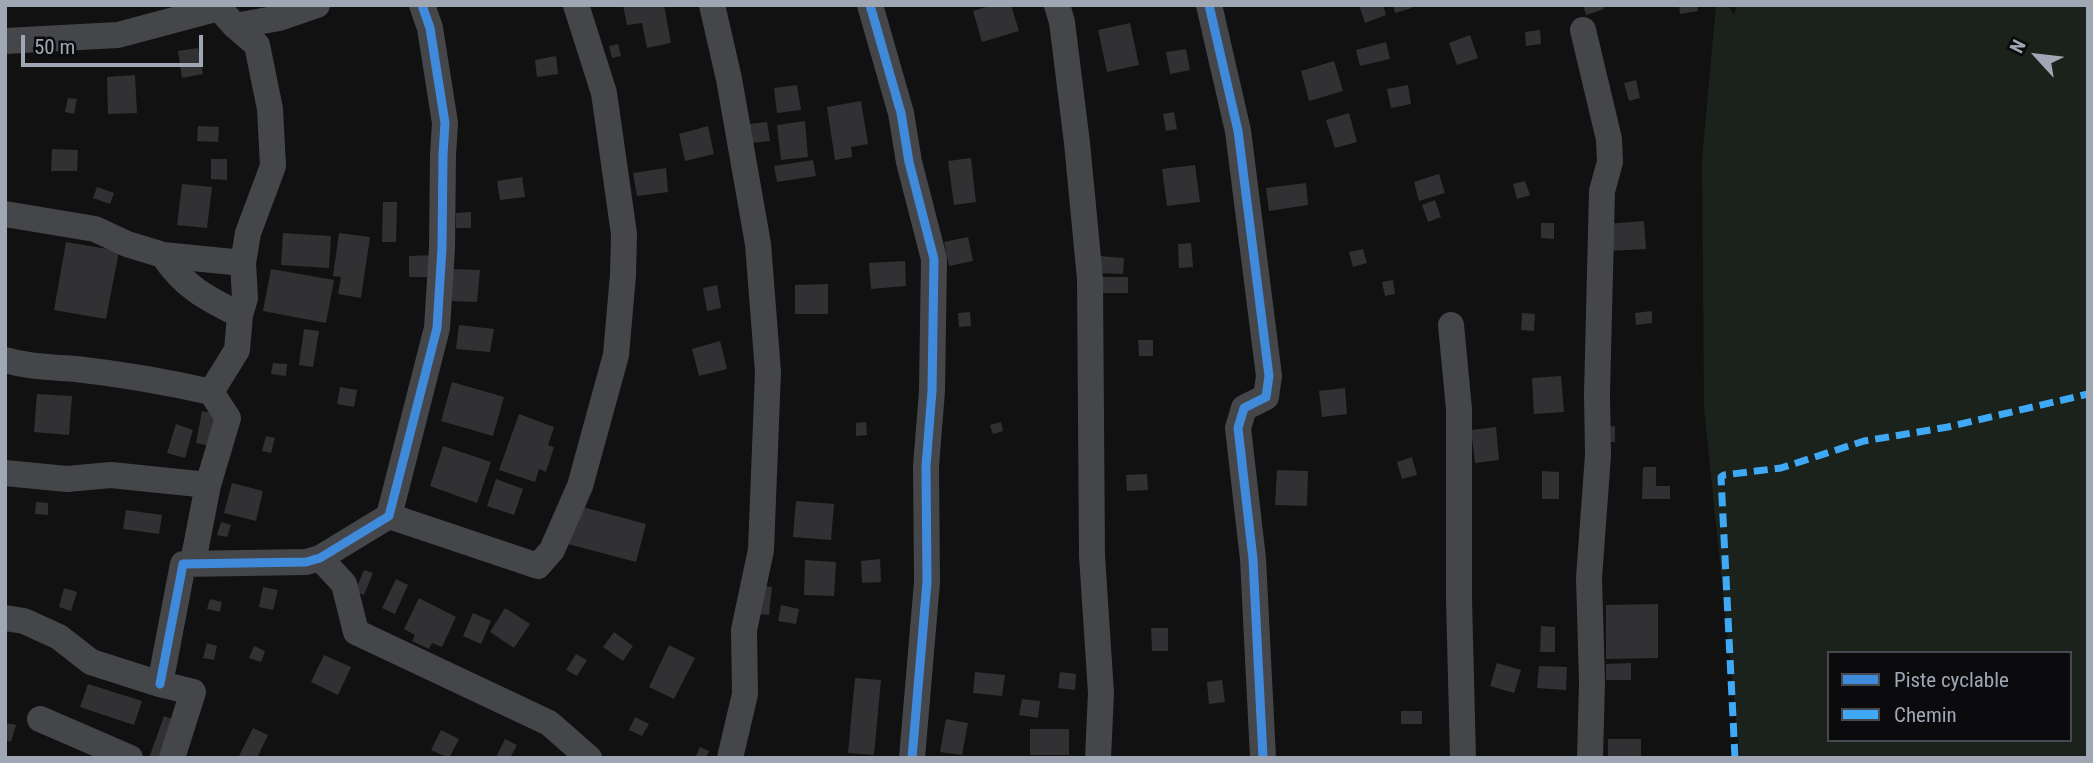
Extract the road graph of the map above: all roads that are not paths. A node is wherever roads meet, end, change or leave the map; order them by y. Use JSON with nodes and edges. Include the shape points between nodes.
{"nodes":[{"id":1,"x":317,"y":5,"type":"edge"},
{"id":2,"x":422,"y":5,"type":"edge"},
{"id":3,"x":576,"y":5,"type":"edge"},
{"id":4,"x":712,"y":5,"type":"edge"},
{"id":5,"x":870,"y":5,"type":"edge"},
{"id":6,"x":1057,"y":5,"type":"edge"},
{"id":7,"x":1209,"y":5,"type":"edge"},
{"id":8,"x":224,"y":13,"type":"edge"},
{"id":9,"x":1583,"y":30,"type":"dead end"},
{"id":10,"x":5,"y":41,"type":"edge"},
{"id":11,"x":5,"y":214,"type":"edge"},
{"id":12,"x":163,"y":255,"type":"junction"},
{"id":13,"x":243,"y":263,"type":"junction"},
{"id":14,"x":240,"y":315,"type":"junction"},
{"id":15,"x":1451,"y":325,"type":"dead end"},
{"id":16,"x":5,"y":360,"type":"edge"},
{"id":17,"x":211,"y":392,"type":"junction"},
{"id":18,"x":5,"y":473,"type":"edge"},
{"id":19,"x":208,"y":485,"type":"junction"},
{"id":20,"x":389,"y":516,"type":"junction"},
{"id":21,"x":320,"y":558,"type":"junction"},
{"id":22,"x":193,"y":562,"type":"junction"},
{"id":23,"x":5,"y":618,"type":"edge"},
{"id":24,"x":160,"y":684,"type":"junction"},
{"id":25,"x":40,"y":719,"type":"dead end"},
{"id":26,"x":130,"y":758,"type":"edge"},
{"id":27,"x":172,"y":758,"type":"edge"},
{"id":28,"x":589,"y":758,"type":"edge"},
{"id":29,"x":730,"y":758,"type":"edge"},
{"id":30,"x":912,"y":758,"type":"edge"},
{"id":31,"x":1098,"y":758,"type":"edge"},
{"id":32,"x":1263,"y":758,"type":"edge"},
{"id":33,"x":1463,"y":758,"type":"edge"},
{"id":34,"x":1590,"y":758,"type":"edge"}],
"edges":[{"from":1,"to":8,"type":"street","via":[[279,18]]},
{"from":2,"to":20,"type":"street","via":[[445,123],[443,248],[437,328]]},
{"from":3,"to":20,"type":"street","via":[[604,93],[624,234],[616,355],[580,486],[552,550],[538,566]]},
{"from":4,"to":29,"type":"street","via":[[758,244],[768,372],[761,550],[744,630],[745,694]]},
{"from":5,"to":30,"type":"street","via":[[901,113],[934,258],[926,582]]},
{"from":6,"to":31,"type":"street","via":[[1090,279],[1092,556],[1101,693]]},
{"from":7,"to":32,"type":"street","via":[[1238,131],[1269,376],[1266,397],[1244,408],[1238,428],[1253,559]]},
{"from":8,"to":10,"type":"street","via":[[118,35]]},
{"from":8,"to":13,"type":"street","via":[[257,45],[270,109],[273,166],[248,233]]},
{"from":9,"to":34,"type":"street","via":[[1609,139],[1610,162],[1602,191],[1598,455],[1589,578]]},
{"from":11,"to":12,"type":"street","via":[[95,229]]},
{"from":12,"to":13,"type":"street"},
{"from":12,"to":14,"type":"street","via":[[176,275]]},
{"from":13,"to":14,"type":"street","via":[[245,298]]},
{"from":14,"to":17,"type":"street","via":[[237,350]]},
{"from":15,"to":33,"type":"street","via":[[1459,409]]},
{"from":16,"to":17,"type":"street","via":[[27,367],[135,377]]},
{"from":17,"to":19,"type":"street","via":[[228,418]]},
{"from":18,"to":19,"type":"street","via":[[67,479],[111,475]]},
{"from":19,"to":22,"type":"street"},
{"from":20,"to":21,"type":"street"},
{"from":21,"to":22,"type":"street","via":[[306,562]]},
{"from":21,"to":28,"type":"street","via":[[344,584],[356,632],[549,723]]},
{"from":22,"to":24,"type":"street","via":[[183,564]]},
{"from":23,"to":24,"type":"street","via":[[59,637],[91,662]]},
{"from":24,"to":27,"type":"street","via":[[193,692]]},
{"from":25,"to":26,"type":"street"}]}
